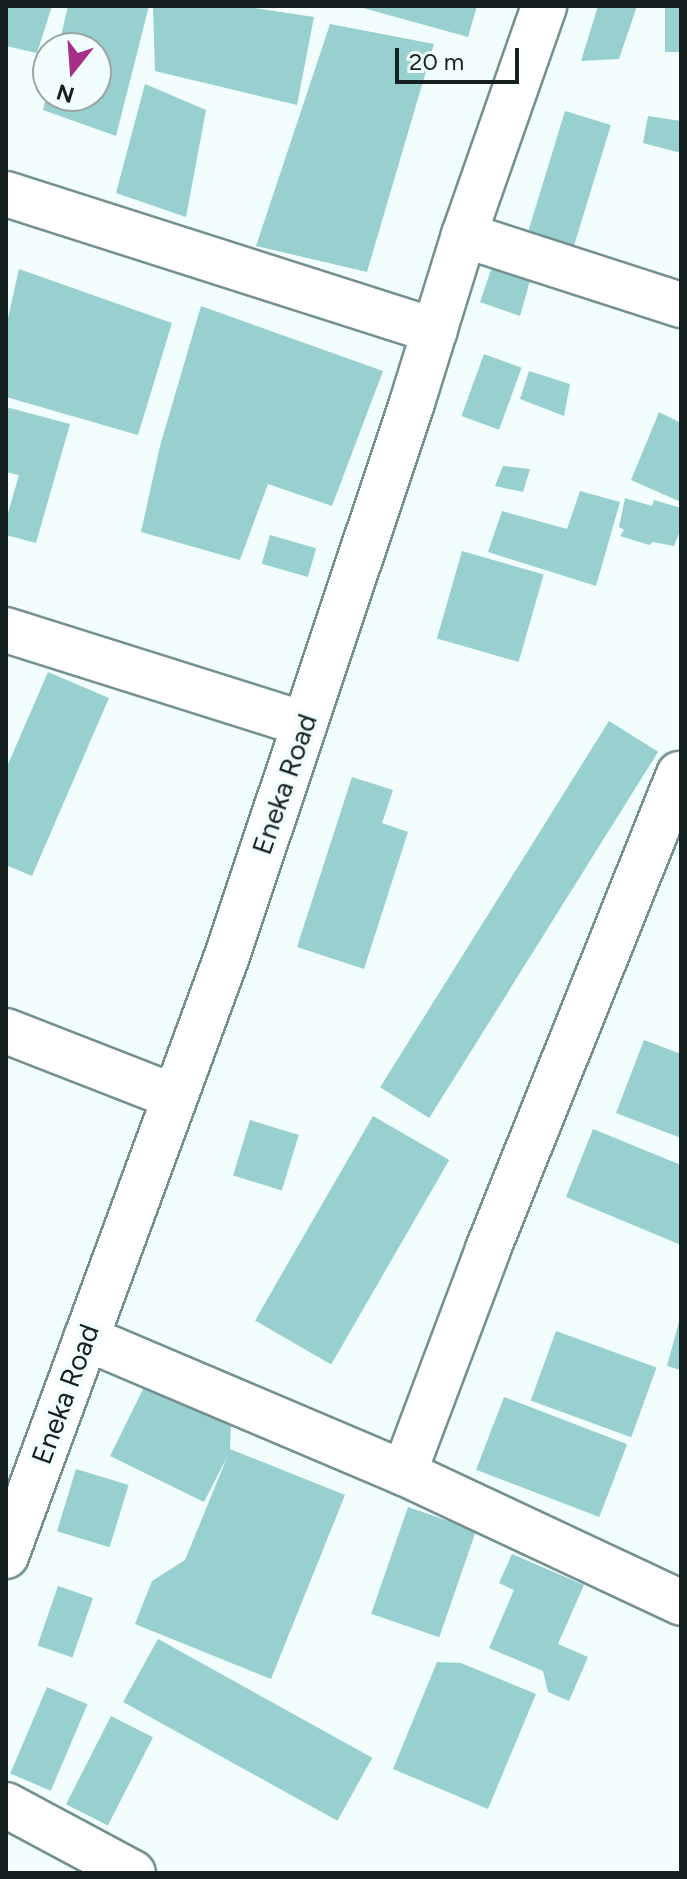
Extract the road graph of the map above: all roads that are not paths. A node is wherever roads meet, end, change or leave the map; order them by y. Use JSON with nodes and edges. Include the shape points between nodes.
{"nodes":[{"id":1,"x":544,"y":6,"type":"edge"},
{"id":2,"x":6,"y":194,"type":"edge"},
{"id":3,"x":464,"y":235,"type":"junction"},
{"id":4,"x":681,"y":305,"type":"edge"},
{"id":5,"x":435,"y":331,"type":"junction"},
{"id":6,"x":6,"y":630,"type":"edge"},
{"id":7,"x":305,"y":724,"type":"junction"},
{"id":8,"x":679,"y":774,"type":"dead end"},
{"id":9,"x":6,"y":1031,"type":"edge"},
{"id":10,"x":175,"y":1097,"type":"junction"},
{"id":11,"x":86,"y":1338,"type":"junction"},
{"id":12,"x":404,"y":1473,"type":"junction"},
{"id":13,"x":17,"y":1488,"type":"edge"},
{"id":14,"x":6,"y":1556,"type":"edge"},
{"id":15,"x":681,"y":1603,"type":"edge"},
{"id":16,"x":6,"y":1805,"type":"edge"},
{"id":17,"x":133,"y":1873,"type":"edge"}],
"edges":[{"from":1,"to":3,"type":"street","name":"Eneka Road"},
{"from":2,"to":5,"type":"street"},
{"from":3,"to":4,"type":"street"},
{"from":3,"to":5,"type":"street","name":"Eneka Road"},
{"from":5,"to":7,"type":"street","name":"Eneka Road"},
{"from":6,"to":7,"type":"street"},
{"from":7,"to":10,"type":"street","name":"Eneka Road"},
{"from":8,"to":12,"type":"street"},
{"from":9,"to":10,"type":"street"},
{"from":10,"to":11,"type":"street","name":"Eneka Road"},
{"from":11,"to":12,"type":"street"},
{"from":11,"to":13,"type":"street","name":"Eneka Road"},
{"from":12,"to":15,"type":"street"},
{"from":13,"to":14,"type":"street","name":"Eneka Road"},
{"from":16,"to":17,"type":"street"}]}
